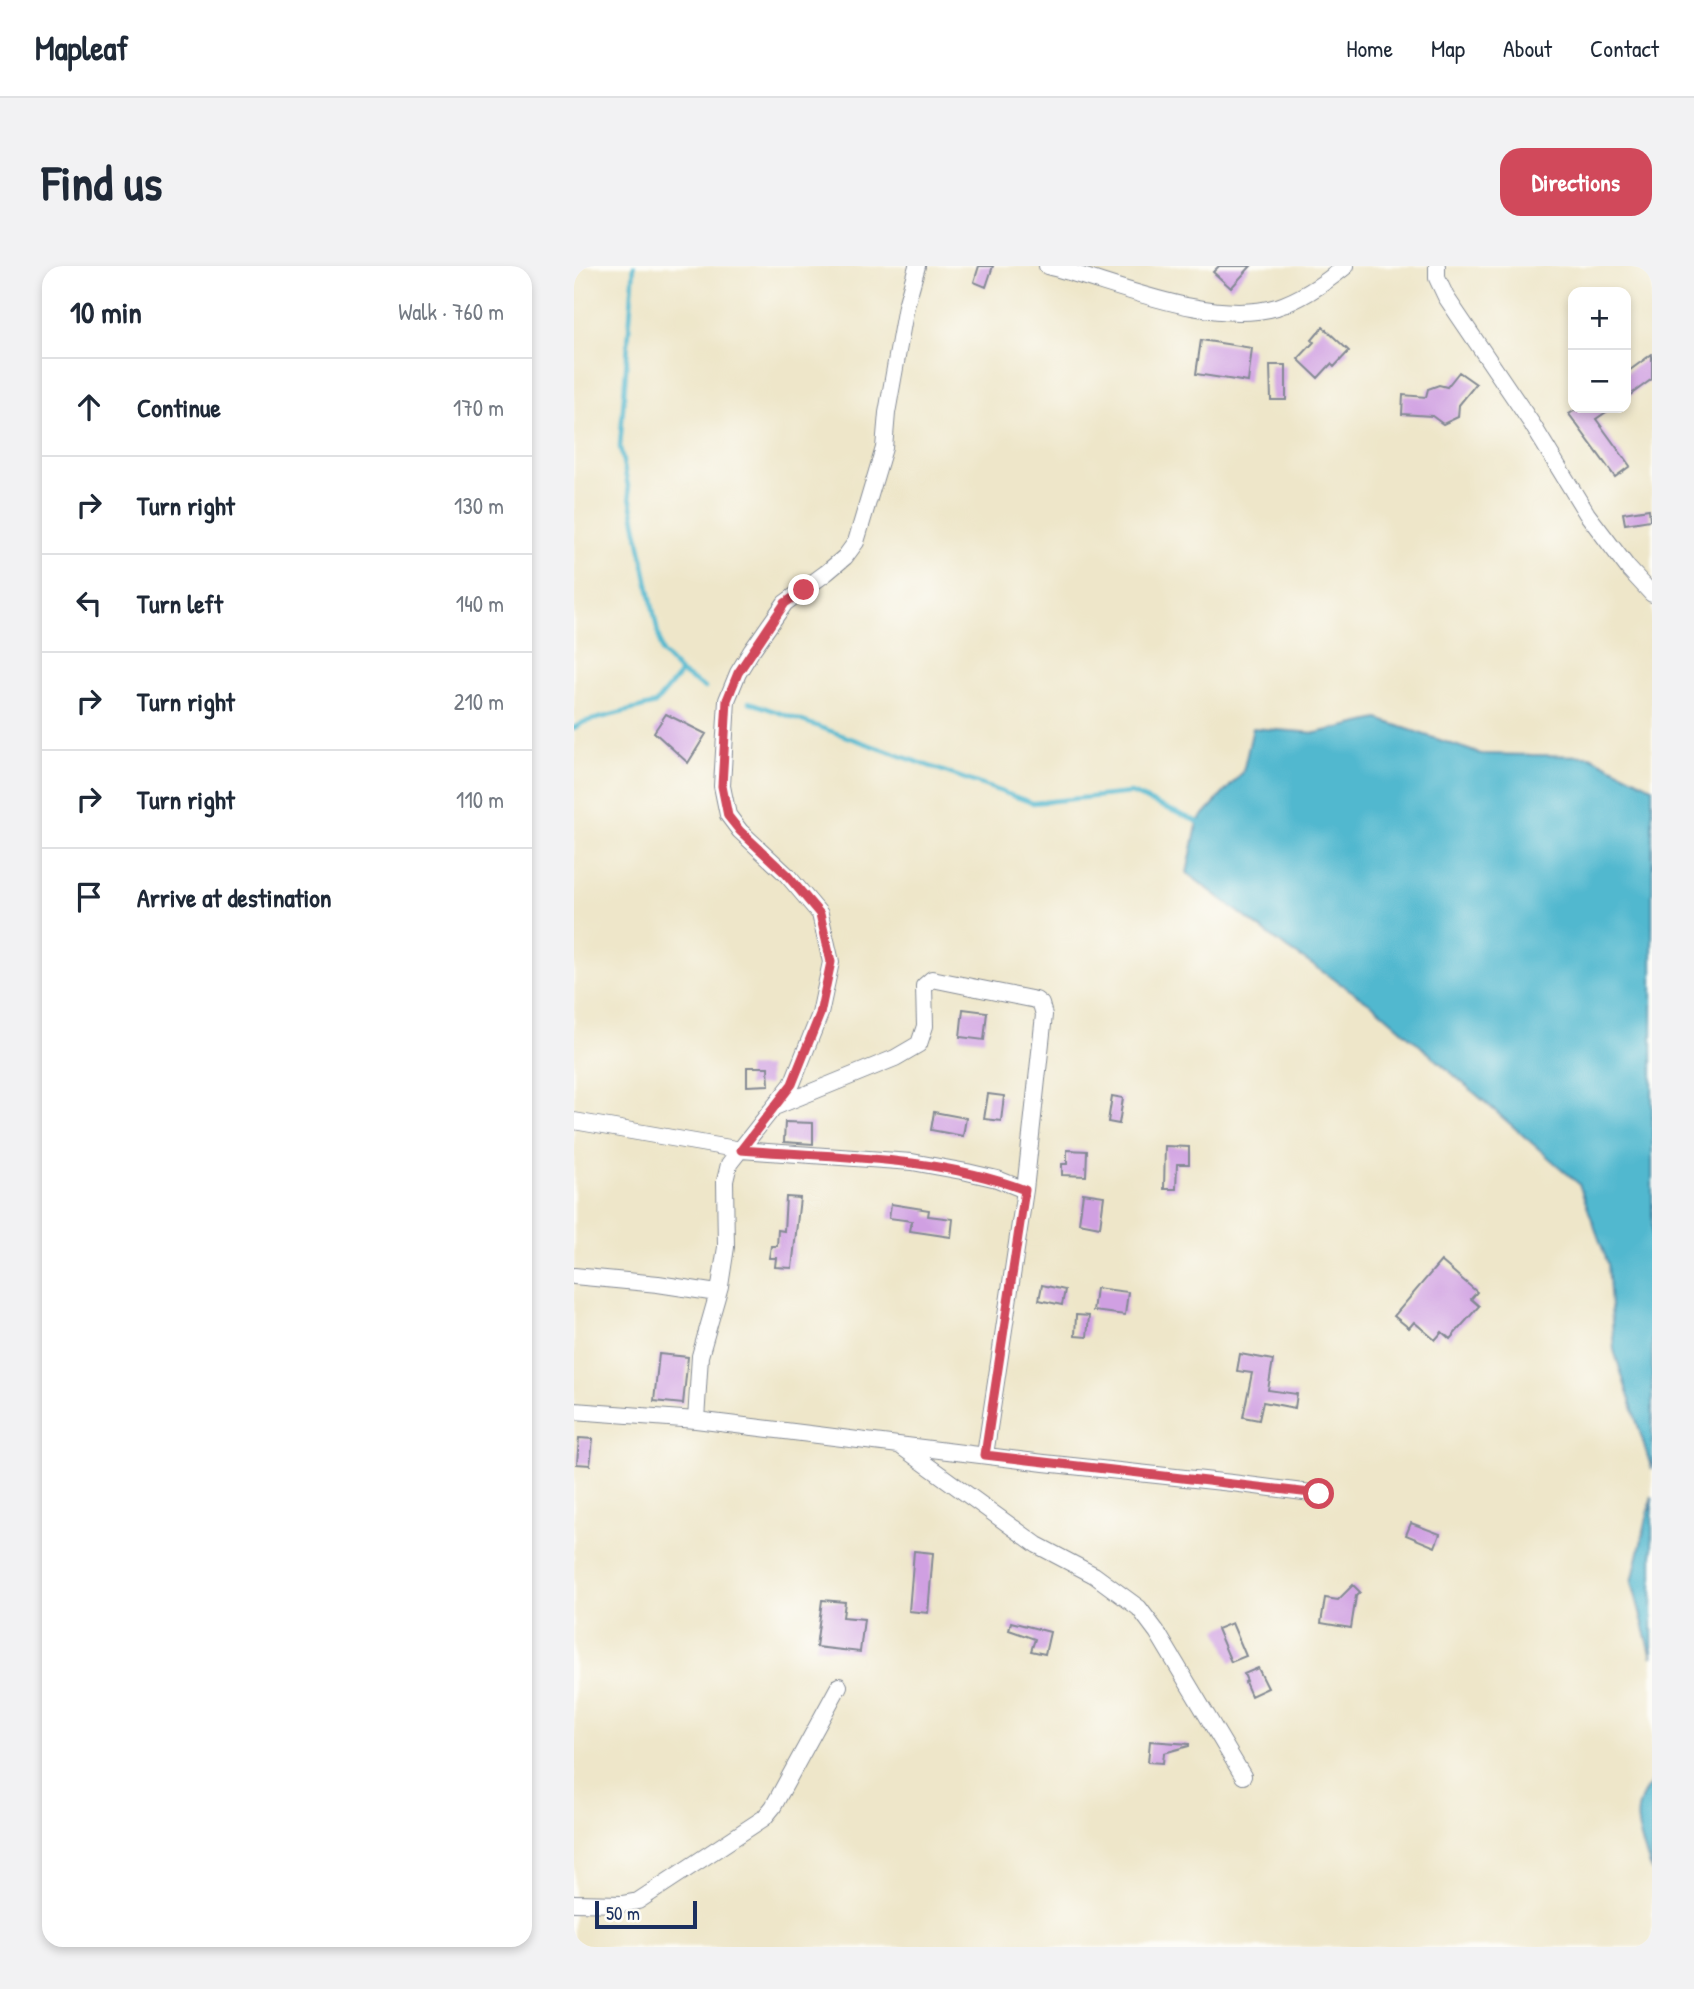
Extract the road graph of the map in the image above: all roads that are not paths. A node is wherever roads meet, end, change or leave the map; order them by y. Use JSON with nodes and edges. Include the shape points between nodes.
{"nodes":[{"id":1,"x":917,"y":266,"type":"edge"},
{"id":2,"x":1047,"y":266,"type":"edge"},
{"id":3,"x":1346,"y":266,"type":"edge"},
{"id":4,"x":1437,"y":266,"type":"edge"},
{"id":5,"x":1652,"y":594,"type":"edge"},
{"id":6,"x":775,"y":1107,"type":"junction"},
{"id":7,"x":574,"y":1121,"type":"edge"},
{"id":8,"x":741,"y":1150,"type":"junction"},
{"id":9,"x":1025,"y":1190,"type":"junction"},
{"id":10,"x":574,"y":1276,"type":"edge"},
{"id":11,"x":718,"y":1293,"type":"junction"},
{"id":12,"x":574,"y":1411,"type":"edge"},
{"id":13,"x":696,"y":1420,"type":"junction"},
{"id":14,"x":897,"y":1444,"type":"junction"},
{"id":15,"x":985,"y":1455,"type":"junction"},
{"id":16,"x":1319,"y":1494,"type":"dead end"},
{"id":17,"x":839,"y":1686,"type":"dead end"},
{"id":18,"x":1243,"y":1776,"type":"dead end"},
{"id":19,"x":574,"y":1903,"type":"edge"}],
"edges":[{"from":1,"to":6,"type":"street","via":[[906,306],[884,448],[856,542],[845,557],[785,603],[738,673],[727,700],[722,786],[728,816],[820,914],[831,962],[808,1049]]},
{"from":2,"to":3,"type":"street","via":[[1131,292],[1245,312],[1299,298]]},
{"from":4,"to":5,"type":"street","via":[[1446,297],[1587,514]]},
{"from":6,"to":8,"type":"street"},
{"from":6,"to":9,"type":"street","via":[[919,1044],[925,1026],[923,986],[932,979],[1036,1000],[1044,1015]]},
{"from":7,"to":8,"type":"street"},
{"from":8,"to":9,"type":"street","via":[[912,1162],[967,1172]]},
{"from":8,"to":11,"type":"street","via":[[729,1164],[725,1181],[726,1247]]},
{"from":9,"to":15,"type":"street"},
{"from":10,"to":11,"type":"street"},
{"from":11,"to":13,"type":"street","via":[[700,1356]]},
{"from":12,"to":13,"type":"street"},
{"from":13,"to":14,"type":"street"},
{"from":14,"to":15,"type":"street"},
{"from":14,"to":18,"type":"street","via":[[1037,1545],[1094,1575],[1139,1608]]},
{"from":15,"to":16,"type":"street"},
{"from":17,"to":19,"type":"street","via":[[764,1818],[638,1901]]}]}
